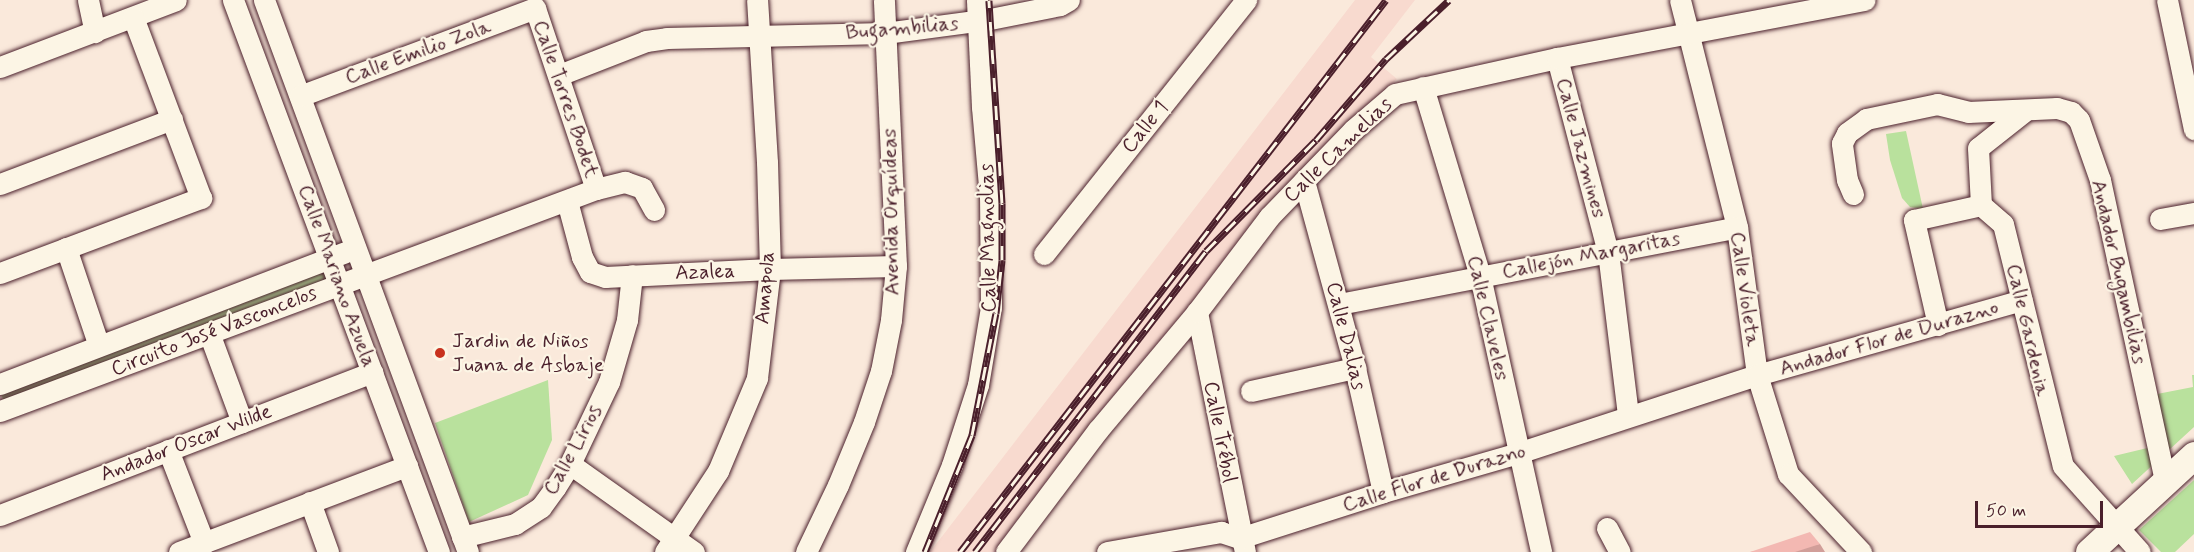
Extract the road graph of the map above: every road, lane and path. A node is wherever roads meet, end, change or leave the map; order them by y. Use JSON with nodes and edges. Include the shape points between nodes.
{"nodes":[{"id":1,"x":88,"y":0,"type":"edge"},
{"id":2,"x":176,"y":0,"type":"edge"},
{"id":3,"x":233,"y":0,"type":"edge"},
{"id":4,"x":264,"y":0,"type":"edge"},
{"id":5,"x":757,"y":0,"type":"edge"},
{"id":6,"x":884,"y":0,"type":"edge"},
{"id":7,"x":1069,"y":0,"type":"edge"},
{"id":8,"x":1246,"y":0,"type":"edge"},
{"id":9,"x":1680,"y":0,"type":"edge"},
{"id":10,"x":1865,"y":0,"type":"edge"},
{"id":11,"x":2168,"y":0,"type":"edge"},
{"id":12,"x":535,"y":8,"type":"joint"},
{"id":13,"x":978,"y":10,"type":"edge"},
{"id":14,"x":133,"y":17,"type":"junction"},
{"id":15,"x":95,"y":32,"type":"junction"},
{"id":16,"x":885,"y":33,"type":"junction"},
{"id":17,"x":1687,"y":33,"type":"junction"},
{"id":18,"x":758,"y":37,"type":"junction"},
{"id":19,"x":1557,"y":58,"type":"junction"},
{"id":20,"x":0,"y":67,"type":"edge"},
{"id":21,"x":559,"y":75,"type":"junction"},
{"id":22,"x":1423,"y":87,"type":"junction"},
{"id":23,"x":300,"y":96,"type":"junction"},
{"id":24,"x":2026,"y":110,"type":"junction"},
{"id":25,"x":1968,"y":112,"type":"junction"},
{"id":26,"x":172,"y":119,"type":"junction"},
{"id":27,"x":2194,"y":129,"type":"edge"},
{"id":28,"x":1978,"y":148,"type":"junction"},
{"id":29,"x":1304,"y":181,"type":"junction"},
{"id":30,"x":0,"y":184,"type":"edge"},
{"id":31,"x":596,"y":189,"type":"junction"},
{"id":32,"x":1853,"y":194,"type":"dead end"},
{"id":33,"x":567,"y":201,"type":"junction"},
{"id":34,"x":1981,"y":205,"type":"junction"},
{"id":35,"x":654,"y":210,"type":"dead end"},
{"id":36,"x":2194,"y":213,"type":"edge"},
{"id":37,"x":2160,"y":219,"type":"dead end"},
{"id":38,"x":1737,"y":227,"type":"junction"},
{"id":39,"x":66,"y":248,"type":"junction"},
{"id":40,"x":356,"y":248,"type":"junction"},
{"id":41,"x":1608,"y":252,"type":"junction"},
{"id":42,"x":1044,"y":254,"type":"dead end"},
{"id":43,"x":331,"y":257,"type":"junction"},
{"id":44,"x":896,"y":266,"type":"junction"},
{"id":45,"x":770,"y":269,"type":"junction"},
{"id":46,"x":0,"y":273,"type":"edge"},
{"id":47,"x":366,"y":274,"type":"junction"},
{"id":48,"x":632,"y":275,"type":"junction"},
{"id":49,"x":1480,"y":276,"type":"junction"},
{"id":50,"x":341,"y":284,"type":"junction"},
{"id":51,"x":2022,"y":300,"type":"junction"},
{"id":52,"x":1339,"y":304,"type":"junction"},
{"id":53,"x":1197,"y":312,"type":"junction"},
{"id":54,"x":1938,"y":325,"type":"junction"},
{"id":55,"x":209,"y":333,"type":"junction"},
{"id":56,"x":99,"y":346,"type":"junction"},
{"id":57,"x":1355,"y":368,"type":"junction"},
{"id":58,"x":373,"y":372,"type":"junction"},
{"id":59,"x":1756,"y":375,"type":"junction"},
{"id":60,"x":0,"y":384,"type":"edge"},
{"id":61,"x":1251,"y":391,"type":"dead end"},
{"id":62,"x":0,"y":411,"type":"edge"},
{"id":63,"x":1628,"y":416,"type":"junction"},
{"id":64,"x":242,"y":422,"type":"junction"},
{"id":65,"x":168,"y":450,"type":"junction"},
{"id":66,"x":1518,"y":453,"type":"junction"},
{"id":67,"x":2194,"y":455,"type":"edge"},
{"id":68,"x":570,"y":465,"type":"junction"},
{"id":69,"x":407,"y":466,"type":"junction"},
{"id":70,"x":2165,"y":481,"type":"junction"},
{"id":71,"x":1383,"y":492,"type":"junction"},
{"id":72,"x":310,"y":502,"type":"junction"},
{"id":73,"x":0,"y":515,"type":"edge"},
{"id":74,"x":2117,"y":526,"type":"junction"},
{"id":75,"x":1607,"y":528,"type":"dead end"},
{"id":76,"x":204,"y":543,"type":"junction"},
{"id":77,"x":465,"y":544,"type":"edge"},
{"id":78,"x":671,"y":545,"type":"edge"},
{"id":79,"x":1243,"y":545,"type":"edge"},
{"id":80,"x":179,"y":552,"type":"edge"},
{"id":81,"x":328,"y":552,"type":"edge"},
{"id":82,"x":439,"y":552,"type":"edge"},
{"id":83,"x":694,"y":552,"type":"edge"},
{"id":84,"x":806,"y":552,"type":"edge"},
{"id":85,"x":916,"y":552,"type":"edge"},
{"id":86,"x":1006,"y":552,"type":"edge"},
{"id":87,"x":1107,"y":552,"type":"edge"},
{"id":88,"x":1541,"y":552,"type":"edge"},
{"id":89,"x":1620,"y":552,"type":"edge"},
{"id":90,"x":1861,"y":552,"type":"edge"},
{"id":91,"x":2089,"y":552,"type":"edge"},
{"id":92,"x":2140,"y":552,"type":"edge"}],
"edges":[{"from":1,"to":15,"type":"street"},
{"from":2,"to":14,"type":"street"},
{"from":3,"to":43,"type":"street","name":"Calle Mariano Azuela"},
{"from":4,"to":23,"type":"street","name":"Calle Mariano Azuela"},
{"from":5,"to":18,"type":"street","name":"Amapola"},
{"from":6,"to":16,"type":"street","name":"Avenida Orquídeas"},
{"from":7,"to":13,"type":"street","name":"Bugambilias","via":[[1045,9]]},
{"from":8,"to":42,"type":"street","name":"Calle 1"},
{"from":9,"to":17,"type":"street","name":"Calle Violeta"},
{"from":10,"to":17,"type":"street","name":"Calle Camelias"},
{"from":11,"to":27,"type":"street"},
{"from":12,"to":21,"type":"street","name":"Calle Torres Bodet"},
{"from":12,"to":23,"type":"street","name":"Calle Emilio Zola"},
{"from":13,"to":16,"type":"street","name":"Bugambilias"},
{"from":13,"to":85,"type":"street","name":"Calle Magnolias","via":[[990,197],[991,307],[978,385],[952,465]]},
{"from":14,"to":15,"type":"street"},
{"from":14,"to":26,"type":"street"},
{"from":15,"to":20,"type":"street"},
{"from":16,"to":18,"type":"street","name":"Bugambilias"},
{"from":16,"to":44,"type":"street","name":"Avenida Orquídeas"},
{"from":17,"to":19,"type":"street","name":"Calle Camelias"},
{"from":17,"to":38,"type":"street","name":"Calle Violeta"},
{"from":18,"to":21,"type":"street","name":"Bugambilias","via":[[646,41]]},
{"from":18,"to":45,"type":"street","name":"Amapola"},
{"from":19,"to":22,"type":"street","name":"Calle Camelias"},
{"from":19,"to":41,"type":"street","name":"Calle Jazmines"},
{"from":21,"to":31,"type":"street","name":"Calle Torres Bodet"},
{"from":22,"to":29,"type":"street","name":"Calle Camelias","via":[[1395,94],[1370,113]]},
{"from":22,"to":49,"type":"street","name":"Calle Claveles"},
{"from":23,"to":40,"type":"street","name":"Calle Mariano Azuela"},
{"from":24,"to":25,"type":"street"},
{"from":24,"to":28,"type":"street"},
{"from":24,"to":70,"type":"street","name":"Andador Bugambilias","via":[[2057,108],[2071,112],[2086,134],[2100,180]]},
{"from":25,"to":28,"type":"street"},
{"from":25,"to":32,"type":"street","via":[[1937,104],[1866,119],[1846,133],[1842,143]]},
{"from":26,"to":30,"type":"street"},
{"from":26,"to":39,"type":"street","via":[[201,198]]},
{"from":28,"to":34,"type":"street"},
{"from":29,"to":52,"type":"street","name":"Calle Dalias"},
{"from":29,"to":53,"type":"street","name":"Calle Camelias","via":[[1238,256]]},
{"from":31,"to":33,"type":"street","name":"Circuito José Vasconcelos"},
{"from":31,"to":35,"type":"street","name":"Circuito José Vasconcelos","via":[[625,182],[642,188]]},
{"from":33,"to":47,"type":"street","name":"Circuito José Vasconcelos"},
{"from":33,"to":48,"type":"street","name":"Azalea","via":[[582,258],[590,272],[605,277]]},
{"from":34,"to":51,"type":"street","name":"Calle Gardenia","via":[[2003,224]]},
{"from":34,"to":54,"type":"street","via":[[1914,220]]},
{"from":36,"to":37,"type":"street"},
{"from":38,"to":41,"type":"street","name":"Callejón Margaritas"},
{"from":38,"to":59,"type":"street","name":"Calle Violeta"},
{"from":39,"to":46,"type":"street"},
{"from":39,"to":56,"type":"street"},
{"from":40,"to":43,"type":"street","name":"Circuito José Vasconcelos"},
{"from":40,"to":47,"type":"street","name":"Calle Mariano Azuela"},
{"from":41,"to":49,"type":"street","name":"Callejón Margaritas"},
{"from":41,"to":63,"type":"street","name":"Calle Jazmines"},
{"from":43,"to":50,"type":"street","name":"Calle Mariano Azuela"},
{"from":43,"to":56,"type":"street","name":"Circuito José Vasconcelos"},
{"from":44,"to":45,"type":"street","name":"Azalea"},
{"from":44,"to":84,"type":"street","name":"Avenida Orquídeas","via":[[881,371],[838,485]]},
{"from":45,"to":48,"type":"street","name":"Azalea"},
{"from":45,"to":78,"type":"street","name":"Amapola","via":[[757,378],[718,471]]},
{"from":47,"to":50,"type":"street","name":"Circuito José Vasconcelos"},
{"from":47,"to":77,"type":"street","name":"Calle Mariano Azuela"},
{"from":48,"to":68,"type":"street","name":"Calle Lirios","via":[[627,320],[609,382]]},
{"from":49,"to":52,"type":"street","name":"Callejón Margaritas"},
{"from":49,"to":66,"type":"street","name":"Calle Claveles"},
{"from":50,"to":55,"type":"street","name":"Circuito José Vasconcelos"},
{"from":50,"to":58,"type":"street","name":"Calle Mariano Azuela"},
{"from":51,"to":54,"type":"street","name":"Andador Flor de Durazno"},
{"from":51,"to":74,"type":"street","name":"Calle Gardenia","via":[[2063,466]]},
{"from":52,"to":57,"type":"street","name":"Calle Dalias"},
{"from":53,"to":79,"type":"street","name":"Calle Trébol"},
{"from":53,"to":86,"type":"street","name":"Calle Camelias","via":[[1098,430]]},
{"from":54,"to":59,"type":"street","name":"Andador Flor de Durazno"},
{"from":55,"to":62,"type":"street","name":"Circuito José Vasconcelos"},
{"from":55,"to":64,"type":"street"},
{"from":56,"to":60,"type":"street","name":"Circuito José Vasconcelos"},
{"from":57,"to":61,"type":"street"},
{"from":57,"to":71,"type":"street","name":"Calle Dalias"},
{"from":58,"to":64,"type":"street","name":"Andador Oscar Wilde"},
{"from":58,"to":69,"type":"street","name":"Calle Mariano Azuela"},
{"from":59,"to":63,"type":"street","name":"Calle Flor de Durazno"},
{"from":59,"to":90,"type":"street","name":"Calle Violeta","via":[[1788,474]]},
{"from":63,"to":66,"type":"street","name":"Calle Flor de Durazno"},
{"from":64,"to":65,"type":"street","name":"Andador Oscar Wilde"},
{"from":65,"to":73,"type":"street","name":"Andador Oscar Wilde"},
{"from":65,"to":76,"type":"street"},
{"from":66,"to":71,"type":"street","name":"Calle Flor de Durazno"},
{"from":66,"to":88,"type":"street","name":"Calle Claveles"},
{"from":67,"to":70,"type":"main road"},
{"from":68,"to":77,"type":"street","name":"Calle Lirios","via":[[541,507],[515,524]]},
{"from":68,"to":78,"type":"street"},
{"from":69,"to":72,"type":"street"},
{"from":69,"to":82,"type":"street","name":"Calle Mariano Azuela"},
{"from":70,"to":74,"type":"main road"},
{"from":71,"to":79,"type":"street","name":"Calle Flor de Durazno"},
{"from":72,"to":76,"type":"street"},
{"from":72,"to":81,"type":"street"},
{"from":74,"to":91,"type":"main road"},
{"from":74,"to":92,"type":"street","name":"Calle Gardenia"},
{"from":75,"to":89,"type":"street"},
{"from":76,"to":80,"type":"street"},
{"from":78,"to":83,"type":"street"},
{"from":79,"to":87,"type":"street","name":"Calle Flor de Durazno","via":[[1221,532]]}]}
